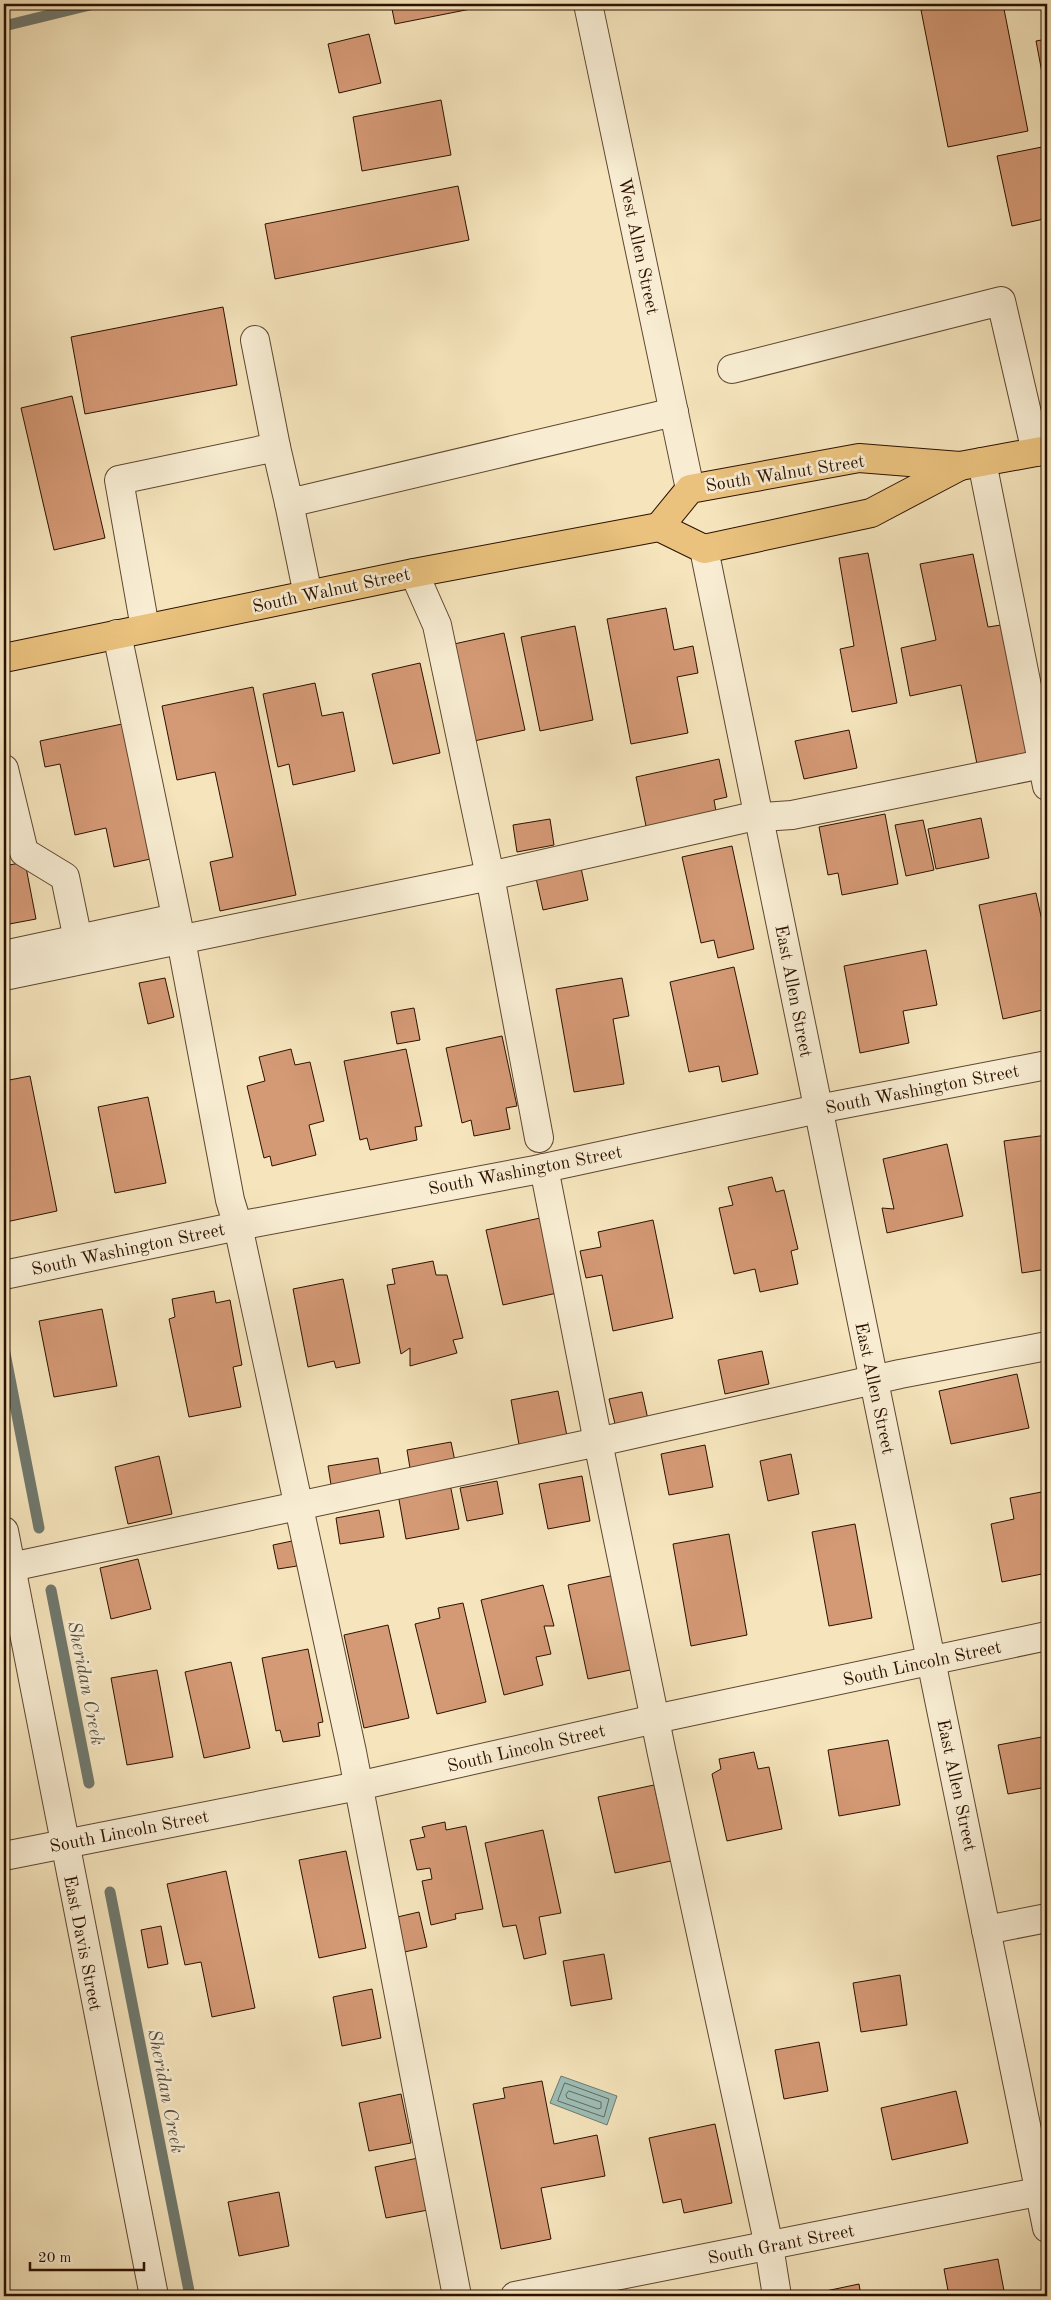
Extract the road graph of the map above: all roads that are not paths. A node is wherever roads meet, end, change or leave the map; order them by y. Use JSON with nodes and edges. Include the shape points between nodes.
{"nodes":[{"id":1,"x":588,"y":4,"type":"edge"},
{"id":2,"x":255,"y":340,"type":"dead end"},
{"id":3,"x":732,"y":368,"type":"dead end"},
{"id":4,"x":674,"y":412,"type":"junction"},
{"id":5,"x":276,"y":447,"type":"junction"},
{"id":6,"x":1041,"y":451,"type":"edge"},
{"id":7,"x":971,"y":464,"type":"junction"},
{"id":8,"x":690,"y":489,"type":"junction"},
{"id":9,"x":289,"y":503,"type":"junction"},
{"id":10,"x":659,"y":527,"type":"junction"},
{"id":11,"x":704,"y":548,"type":"junction"},
{"id":12,"x":414,"y":573,"type":"junction"},
{"id":13,"x":308,"y":595,"type":"junction"},
{"id":14,"x":145,"y":628,"type":"junction"},
{"id":15,"x":117,"y":634,"type":"junction"},
{"id":16,"x":4,"y":658,"type":"edge"},
{"id":17,"x":4,"y":769,"type":"edge"},
{"id":18,"x":1046,"y":771,"type":"edge"},
{"id":19,"x":759,"y":817,"type":"junction"},
{"id":20,"x":490,"y":876,"type":"junction"},
{"id":21,"x":179,"y":929,"type":"junction"},
{"id":22,"x":80,"y":949,"type":"junction"},
{"id":23,"x":4,"y":955,"type":"edge"},
{"id":24,"x":4,"y":976,"type":"edge"},
{"id":25,"x":1047,"y":1065,"type":"edge"},
{"id":26,"x":818,"y":1109,"type":"junction"},
{"id":27,"x":539,"y":1138,"type":"dead end"},
{"id":28,"x":544,"y":1168,"type":"junction"},
{"id":29,"x":238,"y":1226,"type":"junction"},
{"id":30,"x":4,"y":1276,"type":"edge"},
{"id":31,"x":1047,"y":1346,"type":"edge"},
{"id":32,"x":874,"y":1381,"type":"junction"},
{"id":33,"x":598,"y":1442,"type":"junction"},
{"id":34,"x":299,"y":1505,"type":"junction"},
{"id":35,"x":4,"y":1531,"type":"edge"},
{"id":36,"x":11,"y":1567,"type":"junction"},
{"id":37,"x":1047,"y":1636,"type":"edge"},
{"id":38,"x":931,"y":1662,"type":"junction"},
{"id":39,"x":655,"y":1719,"type":"junction"},
{"id":40,"x":358,"y":1786,"type":"junction"},
{"id":41,"x":64,"y":1844,"type":"junction"},
{"id":42,"x":4,"y":1856,"type":"edge"},
{"id":43,"x":1047,"y":1918,"type":"edge"},
{"id":44,"x":986,"y":1930,"type":"junction"},
{"id":45,"x":1044,"y":2191,"type":"edge"},
{"id":46,"x":1047,"y":2228,"type":"edge"},
{"id":47,"x":769,"y":2246,"type":"junction"},
{"id":48,"x":154,"y":2296,"type":"edge"},
{"id":49,"x":457,"y":2296,"type":"edge"},
{"id":50,"x":515,"y":2296,"type":"edge"},
{"id":51,"x":778,"y":2296,"type":"edge"}],
"edges":[{"from":1,"to":4,"type":"street","name":"West Allen Street"},
{"from":2,"to":5,"type":"street"},
{"from":3,"to":6,"type":"street","via":[[1001,301]]},
{"from":4,"to":8,"type":"street","name":"West Allen Street"},
{"from":4,"to":9,"type":"street"},
{"from":5,"to":9,"type":"street"},
{"from":5,"to":14,"type":"street","via":[[119,480]]},
{"from":6,"to":7,"type":"main road","name":"South Walnut Street"},
{"from":7,"to":8,"type":"main road","name":"South Walnut Street","via":[[859,458]]},
{"from":7,"to":11,"type":"main road","name":"South Walnut Street","via":[[871,513]]},
{"from":7,"to":18,"type":"street"},
{"from":8,"to":10,"type":"main road","name":"South Walnut Street"},
{"from":9,"to":13,"type":"street"},
{"from":10,"to":11,"type":"main road"},
{"from":10,"to":12,"type":"main road","name":"South Walnut Street"},
{"from":11,"to":19,"type":"street","name":"East Allen Street"},
{"from":12,"to":13,"type":"main road","name":"South Walnut Street"},
{"from":12,"to":20,"type":"street","via":[[438,625]]},
{"from":13,"to":14,"type":"main road","name":"South Walnut Street"},
{"from":14,"to":15,"type":"main road","name":"South Walnut Street"},
{"from":15,"to":16,"type":"main road","name":"South Walnut Street"},
{"from":15,"to":21,"type":"street"},
{"from":17,"to":22,"type":"street","via":[[24,852],[65,877]]},
{"from":18,"to":19,"type":"street","via":[[792,815]]},
{"from":19,"to":20,"type":"street"},
{"from":19,"to":26,"type":"street","name":"East Allen Street"},
{"from":20,"to":21,"type":"street"},
{"from":20,"to":27,"type":"street"},
{"from":21,"to":22,"type":"street"},
{"from":21,"to":29,"type":"street","via":[[230,1200]]},
{"from":22,"to":23,"type":"street"},
{"from":22,"to":24,"type":"street"},
{"from":25,"to":26,"type":"street","name":"South Washington Street"},
{"from":26,"to":28,"type":"street","name":"South Washington Street"},
{"from":26,"to":32,"type":"street","name":"East Allen Street"},
{"from":28,"to":29,"type":"street","name":"South Washington Street"},
{"from":28,"to":33,"type":"street"},
{"from":29,"to":30,"type":"street","name":"South Washington Street"},
{"from":29,"to":34,"type":"street"},
{"from":31,"to":32,"type":"street"},
{"from":32,"to":33,"type":"street"},
{"from":32,"to":38,"type":"street","name":"East Allen Street"},
{"from":33,"to":34,"type":"street"},
{"from":33,"to":39,"type":"street"},
{"from":34,"to":36,"type":"street"},
{"from":34,"to":40,"type":"street"},
{"from":35,"to":36,"type":"street","name":"East Davis Street"},
{"from":36,"to":41,"type":"street","name":"East Davis Street"},
{"from":37,"to":38,"type":"street","name":"South Lincoln Street"},
{"from":38,"to":39,"type":"street","name":"South Lincoln Street"},
{"from":38,"to":44,"type":"street","name":"East Allen Street"},
{"from":39,"to":40,"type":"street","name":"South Lincoln Street"},
{"from":39,"to":47,"type":"street"},
{"from":40,"to":41,"type":"street","name":"South Lincoln Street"},
{"from":40,"to":49,"type":"street"},
{"from":41,"to":42,"type":"street","name":"South Lincoln Street"},
{"from":41,"to":48,"type":"street","name":"East Davis Street"},
{"from":43,"to":44,"type":"street"},
{"from":44,"to":45,"type":"street","name":"East Allen Street"},
{"from":45,"to":46,"type":"street","name":"East Allen Street"},
{"from":45,"to":47,"type":"street","name":"South Grant Street"},
{"from":47,"to":50,"type":"street","name":"South Grant Street"},
{"from":47,"to":51,"type":"street"}]}
